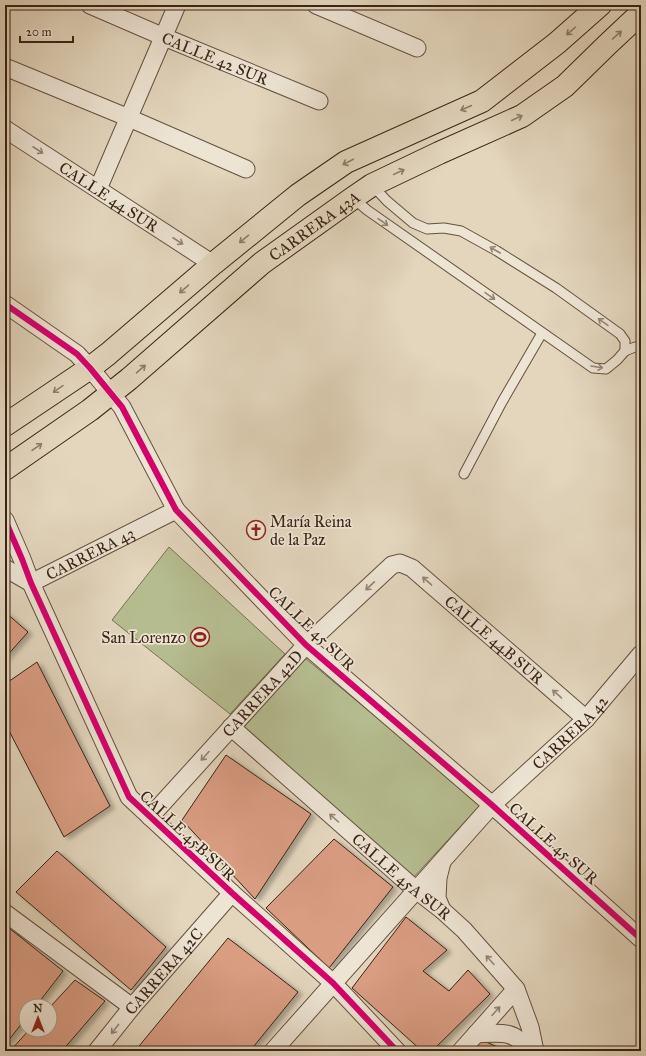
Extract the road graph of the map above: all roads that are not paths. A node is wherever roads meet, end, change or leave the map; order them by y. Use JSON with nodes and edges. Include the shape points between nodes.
{"nodes":[{"id":1,"x":90,"y":5,"type":"edge"},
{"id":2,"x":177,"y":5,"type":"edge"},
{"id":3,"x":316,"y":5,"type":"edge"},
{"id":4,"x":600,"y":5,"type":"edge"},
{"id":5,"x":641,"y":13,"type":"edge"},
{"id":6,"x":164,"y":37,"type":"junction"},
{"id":7,"x":417,"y":48,"type":"dead end"},
{"id":8,"x":5,"y":67,"type":"edge"},
{"id":9,"x":319,"y":101,"type":"dead end"},
{"id":10,"x":128,"y":118,"type":"junction"},
{"id":11,"x":5,"y":129,"type":"edge"},
{"id":12,"x":246,"y":169,"type":"dead end"},
{"id":13,"x":372,"y":185,"type":"junction"},
{"id":14,"x":98,"y":189,"type":"junction"},
{"id":15,"x":353,"y":198,"type":"junction"},
{"id":16,"x":213,"y":264,"type":"junction"},
{"id":17,"x":5,"y":304,"type":"edge"},
{"id":18,"x":542,"y":333,"type":"junction"},
{"id":19,"x":641,"y":347,"type":"edge"},
{"id":20,"x":625,"y":350,"type":"junction"},
{"id":21,"x":90,"y":368,"type":"junction"},
{"id":22,"x":111,"y":394,"type":"junction"},
{"id":23,"x":5,"y":426,"type":"edge"},
{"id":24,"x":5,"y":469,"type":"edge"},
{"id":25,"x":464,"y":474,"type":"dead end"},
{"id":26,"x":176,"y":510,"type":"junction"},
{"id":27,"x":5,"y":520,"type":"edge"},
{"id":28,"x":22,"y":559,"type":"junction"},
{"id":29,"x":5,"y":561,"type":"edge"},
{"id":30,"x":400,"y":563,"type":"joint"},
{"id":31,"x":5,"y":568,"type":"edge"},
{"id":32,"x":31,"y":583,"type":"junction"},
{"id":33,"x":306,"y":645,"type":"junction"},
{"id":34,"x":641,"y":654,"type":"edge"},
{"id":35,"x":586,"y":719,"type":"junction"},
{"id":36,"x":231,"y":727,"type":"junction"},
{"id":37,"x":492,"y":805,"type":"junction"},
{"id":38,"x":150,"y":818,"type":"junction"},
{"id":39,"x":442,"y":861,"type":"junction"},
{"id":40,"x":416,"y":890,"type":"junction"},
{"id":41,"x":232,"y":893,"type":"junction"},
{"id":42,"x":442,"y":910,"type":"junction"},
{"id":43,"x":5,"y":913,"type":"edge"},
{"id":44,"x":641,"y":940,"type":"edge"},
{"id":45,"x":333,"y":983,"type":"junction"},
{"id":46,"x":516,"y":989,"type":"junction"},
{"id":47,"x":132,"y":1007,"type":"junction"},
{"id":48,"x":476,"y":1034,"type":"junction"},
{"id":49,"x":97,"y":1051,"type":"edge"},
{"id":50,"x":273,"y":1051,"type":"edge"},
{"id":51,"x":397,"y":1051,"type":"edge"},
{"id":52,"x":461,"y":1051,"type":"edge"},
{"id":53,"x":528,"y":1051,"type":"edge"},
{"id":54,"x":535,"y":1051,"type":"edge"}],
"edges":[{"from":1,"to":6,"type":"street","name":"CALLE 42 SUR"},
{"from":2,"to":6,"type":"street"},
{"from":3,"to":7,"type":"street"},
{"from":4,"to":16,"type":"main road","name":"CARRERA 43A","one_way":true,"via":[[557,43],[482,101],[346,162],[298,195]]},
{"from":13,"to":5,"type":"main road","name":"CARRERA 43A","one_way":true,"via":[[522,116],[565,86]]},
{"from":6,"to":9,"type":"street","name":"CALLE 42 SUR"},
{"from":6,"to":10,"type":"street"},
{"from":8,"to":10,"type":"street"},
{"from":10,"to":12,"type":"street"},
{"from":10,"to":14,"type":"street"},
{"from":11,"to":14,"type":"street","name":"CALLE 44 SUR","one_way":true},
{"from":13,"to":15,"type":"main road","name":"CARRERA 43A"},
{"from":20,"to":13,"type":"lane","one_way":true,"via":[[625,341],[620,334],[556,288],[461,231],[427,229],[413,223]]},
{"from":14,"to":16,"type":"street","name":"CALLE 44 SUR","one_way":true},
{"from":15,"to":18,"type":"lane","one_way":true},
{"from":22,"to":15,"type":"main road","name":"CARRERA 43A","one_way":true,"via":[[262,263]]},
{"from":16,"to":21,"type":"main road","name":"CARRERA 43A","one_way":true},
{"from":17,"to":21,"type":"street","name":"CALLE 45 SUR","via":[[77,354]]},
{"from":18,"to":20,"type":"lane","one_way":true,"via":[[593,368],[606,369]]},
{"from":18,"to":25,"type":"lane"},
{"from":19,"to":20,"type":"lane"},
{"from":21,"to":22,"type":"street","name":"CALLE 45 SUR"},
{"from":21,"to":23,"type":"main road","name":"CARRERA 43A","one_way":true},
{"from":24,"to":22,"type":"main road","name":"CARRERA 43A","one_way":true},
{"from":22,"to":26,"type":"street","name":"CALLE 45 SUR","via":[[122,407]]},
{"from":26,"to":32,"type":"street","name":"CARRERA 43"},
{"from":26,"to":33,"type":"street","name":"CALLE 45 SUR"},
{"from":27,"to":28,"type":"street","name":"CALLE 45B SUR"},
{"from":28,"to":29,"type":"street","name":"CARRERA 43"},
{"from":28,"to":32,"type":"street","name":"CALLE 45B SUR"},
{"from":30,"to":33,"type":"street","name":"CARRERA 42D","one_way":true,"via":[[392,565]]},
{"from":35,"to":30,"type":"street","name":"CALLE 44B SUR","one_way":true,"via":[[412,568]]},
{"from":31,"to":32,"type":"street","name":"CARRERA 43"},
{"from":32,"to":38,"type":"street","name":"CALLE 45B SUR","via":[[128,797]]},
{"from":33,"to":36,"type":"street","name":"CARRERA 42D"},
{"from":33,"to":37,"type":"street","name":"CALLE 45 SUR"},
{"from":34,"to":35,"type":"street","name":"CARRERA 42"},
{"from":35,"to":37,"type":"street","name":"CARRERA 42"},
{"from":36,"to":38,"type":"street","name":"CARRERA 42D","one_way":true},
{"from":40,"to":36,"type":"street","name":"CALLE 45A SUR","one_way":true},
{"from":37,"to":39,"type":"street","name":"CARRERA 42"},
{"from":37,"to":44,"type":"street","name":"CALLE 45 SUR"},
{"from":38,"to":41,"type":"street","name":"CALLE 45B SUR"},
{"from":39,"to":40,"type":"street","name":"CARRERA 42"},
{"from":39,"to":42,"type":"street","via":[[437,898]]},
{"from":40,"to":42,"type":"street","name":"CALLE 45A SUR"},
{"from":40,"to":45,"type":"street","name":"CARRERA 42"},
{"from":41,"to":45,"type":"street","name":"CALLE 45B SUR"},
{"from":41,"to":47,"type":"street","name":"CARRERA 42C"},
{"from":46,"to":42,"type":"street","name":"CALLE 45A SUR","one_way":true,"via":[[464,930]]},
{"from":43,"to":47,"type":"street"},
{"from":45,"to":50,"type":"street","name":"CARRERA 42"},
{"from":45,"to":51,"type":"street","name":"CALLE 45B SUR"},
{"from":48,"to":46,"type":"street","one_way":true},
{"from":46,"to":54,"type":"street","name":"CALLE 45A SUR","via":[[530,1027]]},
{"from":47,"to":49,"type":"street","name":"CARRERA 42C","one_way":true},
{"from":48,"to":52,"type":"street"},
{"from":48,"to":53,"type":"street","via":[[502,1033],[515,1036]]}]}
